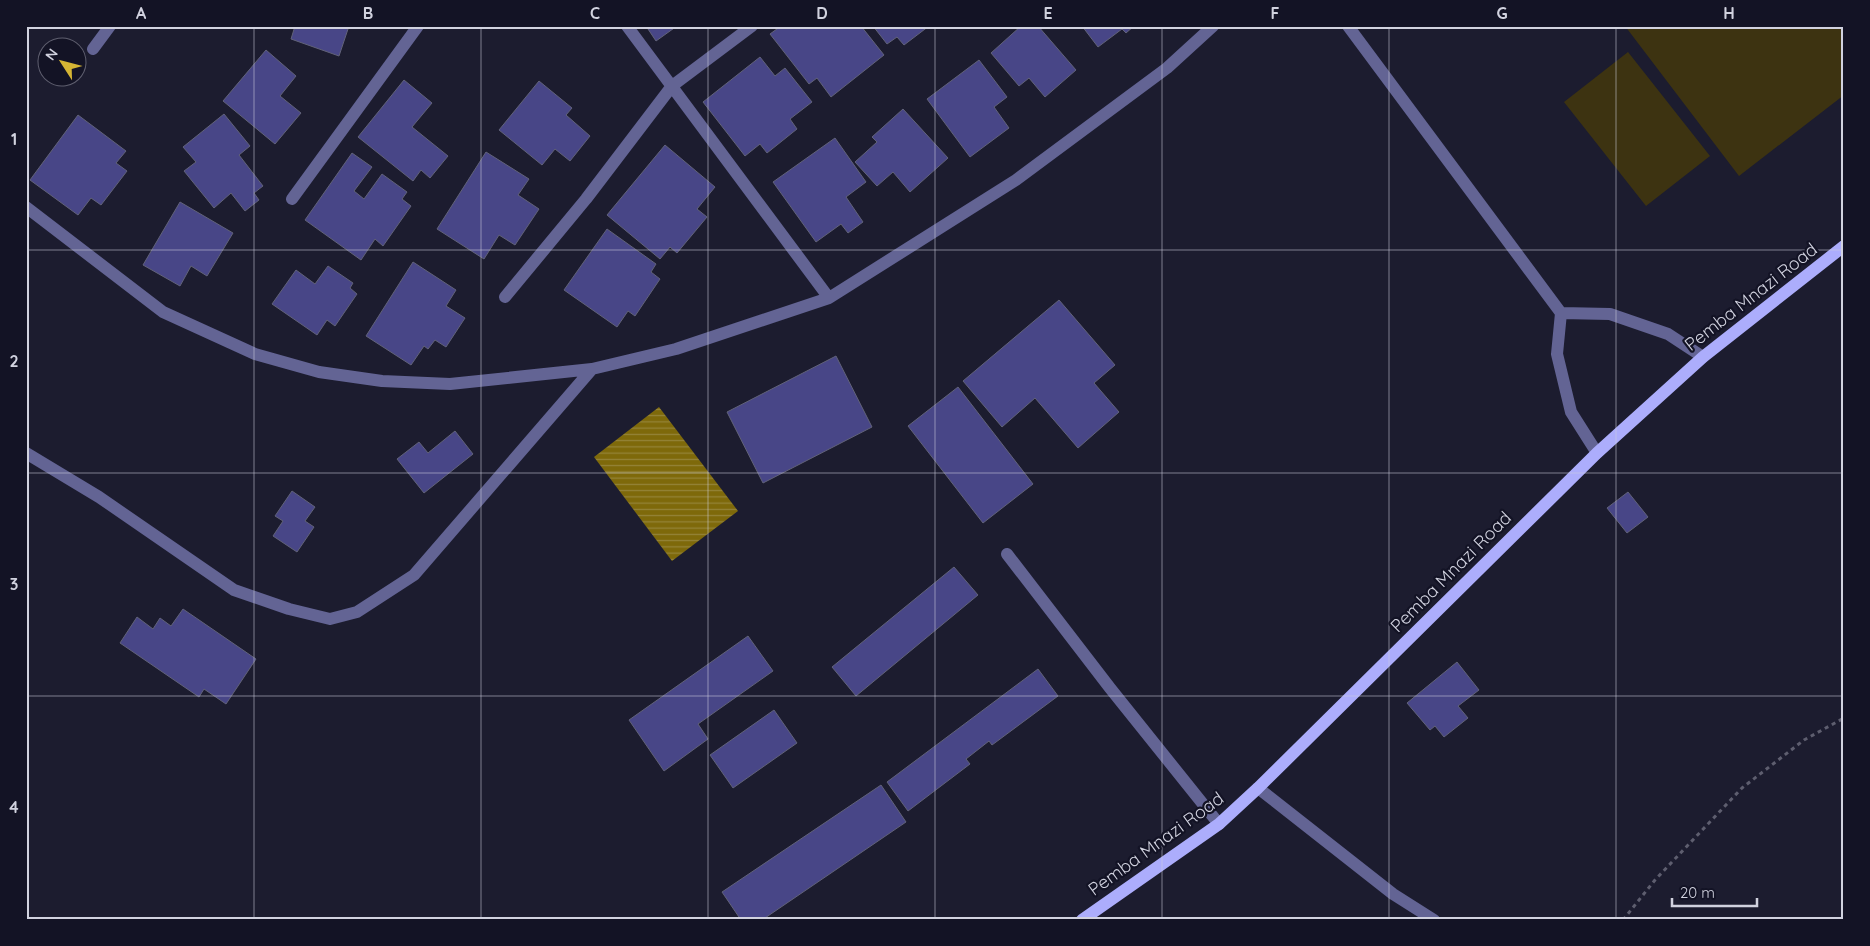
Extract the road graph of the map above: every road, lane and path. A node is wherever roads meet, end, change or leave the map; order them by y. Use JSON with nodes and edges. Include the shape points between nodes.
{"nodes":[{"id":1,"x":110,"y":26,"type":"edge"},
{"id":2,"x":418,"y":26,"type":"edge"},
{"id":3,"x":627,"y":26,"type":"edge"},
{"id":4,"x":752,"y":26,"type":"edge"},
{"id":5,"x":1213,"y":26,"type":"edge"},
{"id":6,"x":1348,"y":26,"type":"edge"},
{"id":7,"x":94,"y":49,"type":"dead end"},
{"id":8,"x":672,"y":86,"type":"junction"},
{"id":9,"x":292,"y":199,"type":"dead end"},
{"id":10,"x":26,"y":207,"type":"edge"},
{"id":11,"x":1844,"y":246,"type":"edge"},
{"id":12,"x":505,"y":297,"type":"dead end"},
{"id":13,"x":829,"y":298,"type":"junction"},
{"id":14,"x":1561,"y":313,"type":"junction"},
{"id":15,"x":1702,"y":357,"type":"junction"},
{"id":16,"x":592,"y":369,"type":"junction"},
{"id":17,"x":26,"y":453,"type":"edge"},
{"id":18,"x":1597,"y":453,"type":"junction"},
{"id":19,"x":1007,"y":554,"type":"dead end"},
{"id":20,"x":1844,"y":718,"type":"edge"},
{"id":21,"x":1258,"y":788,"type":"junction"},
{"id":22,"x":1219,"y":824,"type":"junction"},
{"id":23,"x":1082,"y":920,"type":"edge"},
{"id":24,"x":1434,"y":920,"type":"edge"},
{"id":25,"x":1623,"y":920,"type":"edge"}],
"edges":[{"from":1,"to":7,"type":"street"},
{"from":2,"to":9,"type":"street"},
{"from":3,"to":8,"type":"street"},
{"from":4,"to":8,"type":"street"},
{"from":5,"to":13,"type":"street","via":[[1167,68],[1016,180]]},
{"from":6,"to":14,"type":"street"},
{"from":8,"to":12,"type":"street","via":[[586,199]]},
{"from":8,"to":13,"type":"street"},
{"from":10,"to":16,"type":"street","via":[[163,312],[255,354],[319,372],[450,384]]},
{"from":11,"to":15,"type":"main road","name":"Pemba Mnazi Road"},
{"from":13,"to":16,"type":"street","via":[[676,348]]},
{"from":14,"to":15,"type":"street","via":[[1610,314],[1668,334]]},
{"from":14,"to":18,"type":"street","via":[[1557,354],[1570,412]]},
{"from":15,"to":18,"type":"main road","name":"Pemba Mnazi Road"},
{"from":16,"to":17,"type":"street","via":[[414,575],[356,612],[330,620],[234,590],[99,497]]},
{"from":18,"to":21,"type":"main road","name":"Pemba Mnazi Road"},
{"from":19,"to":22,"type":"street"},
{"from":20,"to":25,"type":"path","via":[[1804,740],[1742,788],[1655,880]]},
{"from":21,"to":22,"type":"main road","name":"Pemba Mnazi Road"},
{"from":21,"to":24,"type":"street","via":[[1393,894]]},
{"from":22,"to":23,"type":"main road","name":"Pemba Mnazi Road"}]}
